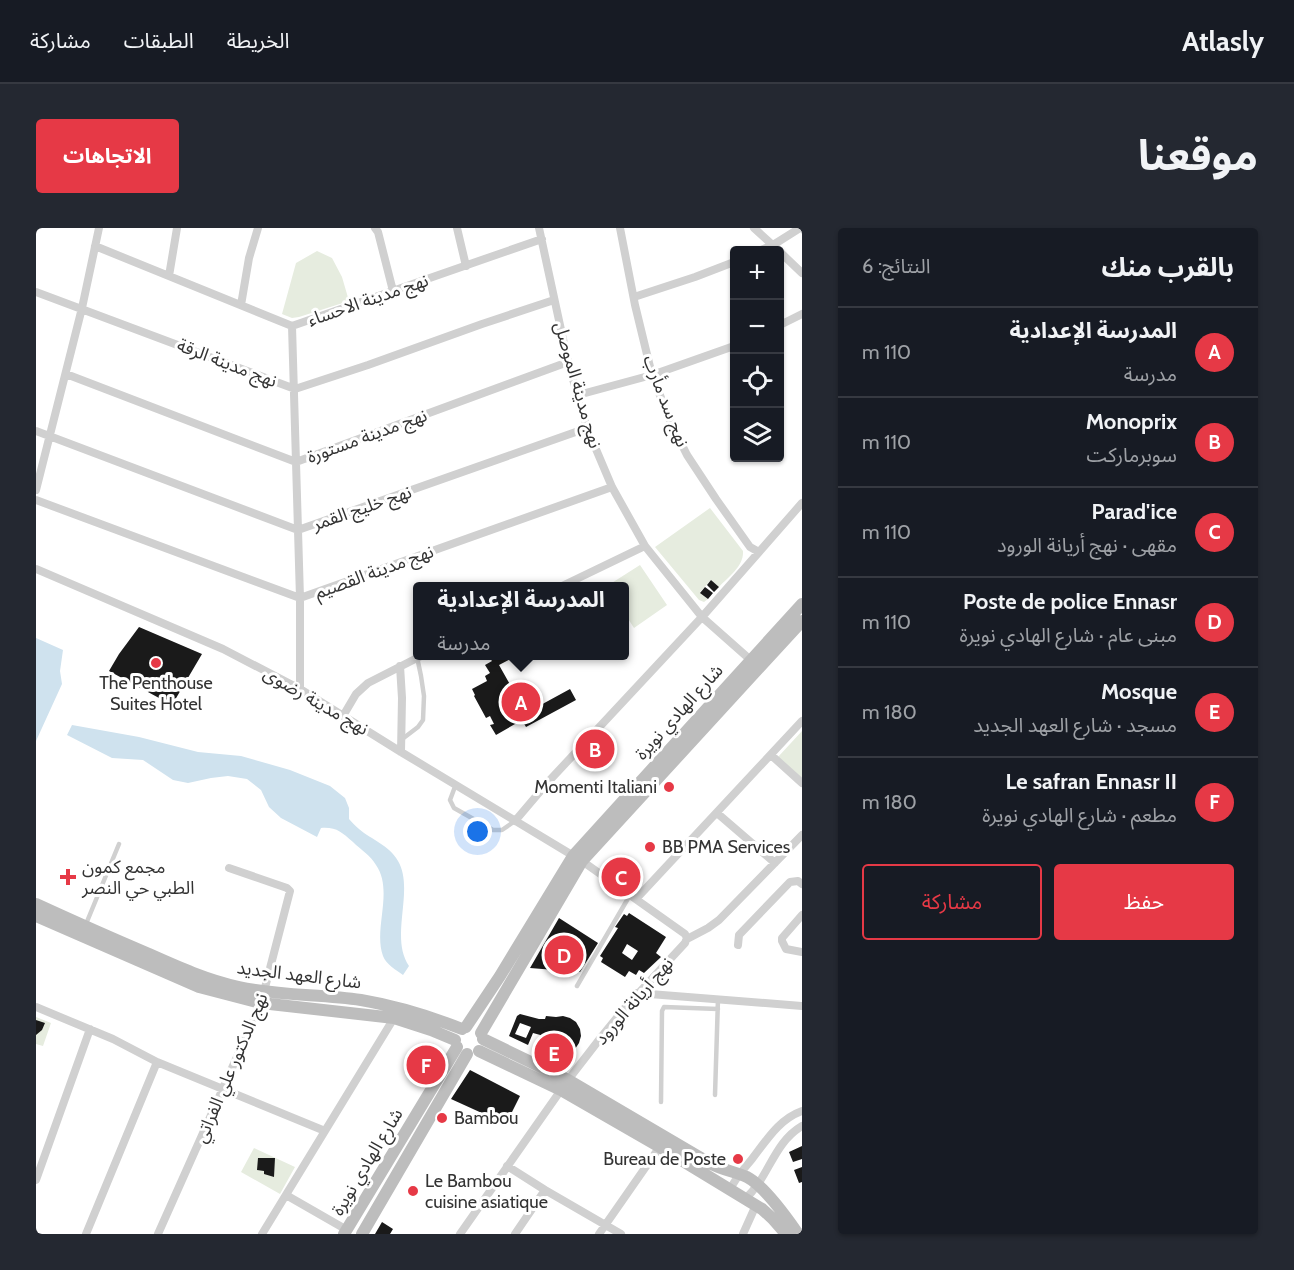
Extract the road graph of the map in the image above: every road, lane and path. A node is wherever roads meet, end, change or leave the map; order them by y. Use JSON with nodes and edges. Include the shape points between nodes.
{"nodes":[{"id":1,"x":99,"y":228,"type":"edge"},
{"id":2,"x":177,"y":228,"type":"edge"},
{"id":3,"x":258,"y":228,"type":"edge"},
{"id":4,"x":375,"y":228,"type":"edge"},
{"id":5,"x":457,"y":228,"type":"edge"},
{"id":6,"x":539,"y":228,"type":"edge"},
{"id":7,"x":620,"y":228,"type":"edge"},
{"id":8,"x":754,"y":228,"type":"edge"},
{"id":9,"x":800,"y":228,"type":"edge"},
{"id":10,"x":542,"y":239,"type":"junction"},
{"id":11,"x":95,"y":246,"type":"junction"},
{"id":12,"x":774,"y":246,"type":"edge"},
{"id":13,"x":780,"y":246,"type":"edge"},
{"id":14,"x":784,"y":256,"type":"edge"},
{"id":15,"x":730,"y":264,"type":"edge"},
{"id":16,"x":466,"y":266,"type":"junction"},
{"id":17,"x":802,"y":273,"type":"edge"},
{"id":18,"x":169,"y":276,"type":"junction"},
{"id":19,"x":393,"y":291,"type":"junction"},
{"id":20,"x":36,"y":292,"type":"edge"},
{"id":21,"x":634,"y":297,"type":"junction"},
{"id":22,"x":554,"y":300,"type":"junction"},
{"id":23,"x":241,"y":305,"type":"junction"},
{"id":24,"x":82,"y":308,"type":"junction"},
{"id":25,"x":802,"y":314,"type":"edge"},
{"id":26,"x":784,"y":323,"type":"edge"},
{"id":27,"x":292,"y":326,"type":"junction"},
{"id":28,"x":730,"y":348,"type":"edge"},
{"id":29,"x":568,"y":362,"type":"junction"},
{"id":30,"x":66,"y":374,"type":"junction"},
{"id":31,"x":652,"y":375,"type":"junction"},
{"id":32,"x":295,"y":390,"type":"junction"},
{"id":33,"x":578,"y":394,"type":"junction"},
{"id":34,"x":587,"y":428,"type":"junction"},
{"id":35,"x":36,"y":431,"type":"edge"},
{"id":36,"x":50,"y":437,"type":"junction"},
{"id":37,"x":296,"y":462,"type":"junction"},
{"id":38,"x":612,"y":487,"type":"junction"},
{"id":39,"x":36,"y":490,"type":"edge"},
{"id":40,"x":36,"y":500,"type":"edge"},
{"id":41,"x":802,"y":503,"type":"edge"},
{"id":42,"x":298,"y":530,"type":"junction"},
{"id":43,"x":645,"y":546,"type":"junction"},
{"id":44,"x":759,"y":552,"type":"junction"},
{"id":45,"x":36,"y":569,"type":"edge"},
{"id":46,"x":570,"y":582,"type":"edge"},
{"id":47,"x":300,"y":598,"type":"junction"},
{"id":48,"x":802,"y":604,"type":"edge"},
{"id":49,"x":702,"y":617,"type":"junction"},
{"id":50,"x":802,"y":621,"type":"edge"},
{"id":51,"x":413,"y":659,"type":"edge"},
{"id":52,"x":419,"y":660,"type":"edge"},
{"id":53,"x":755,"y":664,"type":"junction"},
{"id":54,"x":400,"y":666,"type":"junction"},
{"id":55,"x":300,"y":689,"type":"junction"},
{"id":56,"x":343,"y":716,"type":"junction"},
{"id":57,"x":802,"y":721,"type":"edge"},
{"id":58,"x":401,"y":740,"type":"junction"},
{"id":59,"x":401,"y":752,"type":"junction"},
{"id":60,"x":771,"y":755,"type":"junction"},
{"id":61,"x":802,"y":783,"type":"edge"},
{"id":62,"x":456,"y":784,"type":"junction"},
{"id":63,"x":717,"y":813,"type":"junction"},
{"id":64,"x":515,"y":821,"type":"junction"},
{"id":65,"x":802,"y":835,"type":"edge"},
{"id":66,"x":119,"y":844,"type":"dead end"},
{"id":67,"x":577,"y":858,"type":"junction"},
{"id":68,"x":775,"y":863,"type":"junction"},
{"id":69,"x":229,"y":868,"type":"dead end"},
{"id":70,"x":802,"y":884,"type":"edge"},
{"id":71,"x":633,"y":897,"type":"junction"},
{"id":72,"x":36,"y":904,"type":"edge"},
{"id":73,"x":802,"y":915,"type":"edge"},
{"id":74,"x":36,"y":916,"type":"edge"},
{"id":75,"x":85,"y":926,"type":"junction"},
{"id":76,"x":687,"y":939,"type":"junction"},
{"id":77,"x":738,"y":945,"type":"dead end"},
{"id":78,"x":802,"y":952,"type":"edge"},
{"id":79,"x":500,"y":976,"type":"junction"},
{"id":80,"x":513,"y":979,"type":"junction"},
{"id":81,"x":577,"y":986,"type":"dead end"},
{"id":82,"x":637,"y":993,"type":"junction"},
{"id":83,"x":263,"y":997,"type":"junction"},
{"id":84,"x":718,"y":1004,"type":"junction"},
{"id":85,"x":802,"y":1006,"type":"edge"},
{"id":86,"x":36,"y":1007,"type":"edge"},
{"id":87,"x":394,"y":1018,"type":"junction"},
{"id":88,"x":464,"y":1028,"type":"junction"},
{"id":89,"x":90,"y":1029,"type":"junction"},
{"id":90,"x":470,"y":1044,"type":"junction"},
{"id":91,"x":157,"y":1062,"type":"junction"},
{"id":92,"x":565,"y":1085,"type":"junction"},
{"id":93,"x":223,"y":1088,"type":"junction"},
{"id":94,"x":715,"y":1095,"type":"dead end"},
{"id":95,"x":661,"y":1102,"type":"dead end"},
{"id":96,"x":802,"y":1111,"type":"edge"},
{"id":97,"x":802,"y":1126,"type":"edge"},
{"id":98,"x":325,"y":1131,"type":"junction"},
{"id":99,"x":663,"y":1142,"type":"junction"},
{"id":100,"x":507,"y":1166,"type":"junction"},
{"id":101,"x":739,"y":1174,"type":"junction"},
{"id":102,"x":36,"y":1180,"type":"edge"},
{"id":103,"x":758,"y":1185,"type":"junction"},
{"id":104,"x":545,"y":1190,"type":"junction"},
{"id":105,"x":730,"y":1190,"type":"junction"},
{"id":106,"x":286,"y":1195,"type":"junction"},
{"id":107,"x":751,"y":1202,"type":"junction"},
{"id":108,"x":606,"y":1225,"type":"junction"},
{"id":109,"x":345,"y":1232,"type":"edge"},
{"id":110,"x":86,"y":1234,"type":"edge"},
{"id":111,"x":158,"y":1234,"type":"edge"},
{"id":112,"x":262,"y":1234,"type":"edge"},
{"id":113,"x":362,"y":1234,"type":"edge"},
{"id":114,"x":459,"y":1234,"type":"edge"},
{"id":115,"x":515,"y":1234,"type":"edge"},
{"id":116,"x":599,"y":1234,"type":"edge"},
{"id":117,"x":621,"y":1234,"type":"edge"},
{"id":118,"x":743,"y":1234,"type":"edge"},
{"id":119,"x":786,"y":1234,"type":"edge"},
{"id":120,"x":798,"y":1234,"type":"edge"}],
"edges":[{"from":1,"to":11,"type":"street"},
{"from":2,"to":18,"type":"street"},
{"from":3,"to":23,"type":"street"},
{"from":4,"to":19,"type":"street"},
{"from":5,"to":16,"type":"street"},
{"from":6,"to":10,"type":"street","name":"نهج مدينة الموصل"},
{"from":7,"to":21,"type":"street","name":"نهج سد مأرب"},
{"from":8,"to":12,"type":"street"},
{"from":9,"to":13,"type":"street"},
{"from":10,"to":16,"type":"street","name":"نهج مدينة الاحساء"},
{"from":10,"to":22,"type":"street","name":"نهج مدينة الموصل"},
{"from":11,"to":18,"type":"street","name":"نهج مدينة الاحساء"},
{"from":11,"to":24,"type":"street"},
{"from":14,"to":17,"type":"street"},
{"from":15,"to":21,"type":"street"},
{"from":16,"to":19,"type":"street","name":"نهج مدينة الاحساء"},
{"from":18,"to":23,"type":"street","name":"نهج مدينة الاحساء"},
{"from":19,"to":27,"type":"street","name":"نهج مدينة الاحساء"},
{"from":20,"to":24,"type":"street","name":"نهج مدينة الرقة"},
{"from":21,"to":31,"type":"street","name":"نهج سد مأرب"},
{"from":22,"to":29,"type":"street","name":"نهج مدينة الموصل"},
{"from":22,"to":32,"type":"street","name":"نهج مدينة الرقة"},
{"from":23,"to":27,"type":"street","name":"نهج مدينة الاحساء"},
{"from":24,"to":30,"type":"street"},
{"from":24,"to":32,"type":"street","name":"نهج مدينة الرقة"},
{"from":25,"to":26,"type":"street"},
{"from":27,"to":32,"type":"street"},
{"from":28,"to":31,"type":"street"},
{"from":29,"to":33,"type":"street","name":"نهج مدينة الموصل"},
{"from":29,"to":37,"type":"street","name":"نهج مدينة مستورة"},
{"from":30,"to":36,"type":"street"},
{"from":30,"to":37,"type":"street","name":"نهج مدينة مستورة"},
{"from":31,"to":33,"type":"street"},
{"from":31,"to":44,"type":"street","name":"نهج سد مأرب","via":[[671,423],[698,473],[750,547]]},
{"from":32,"to":37,"type":"street"},
{"from":33,"to":34,"type":"street","name":"نهج مدينة الموصل"},
{"from":34,"to":38,"type":"street","name":"نهج مدينة الموصل"},
{"from":34,"to":42,"type":"street","name":"نهج خليج القمر"},
{"from":35,"to":36,"type":"street","name":"نهج خليج القمر"},
{"from":36,"to":39,"type":"street"},
{"from":36,"to":42,"type":"street","name":"نهج خليج القمر"},
{"from":37,"to":42,"type":"street"},
{"from":38,"to":43,"type":"street","name":"نهج مدينة الموصل"},
{"from":38,"to":47,"type":"street","name":"نهج مدينة القصيم"},
{"from":40,"to":47,"type":"street","name":"نهج مدينة القصيم"},
{"from":41,"to":44,"type":"street"},
{"from":42,"to":47,"type":"street"},
{"from":43,"to":46,"type":"street"},
{"from":43,"to":49,"type":"street","name":"نهج مدينة الموصل"},
{"from":44,"to":49,"type":"street"},
{"from":45,"to":55,"type":"street","name":"نهج مدينة رضوى","via":[[223,649]]},
{"from":47,"to":55,"type":"street"},
{"from":48,"to":53,"type":"main road","name":"شارع الهادي نويرة"},
{"from":49,"to":53,"type":"street","name":"نهج مدينة الموصل"},
{"from":49,"to":64,"type":"street"},
{"from":50,"to":53,"type":"main road","name":"شارع الهادي نويرة"},
{"from":51,"to":54,"type":"street"},
{"from":52,"to":58,"type":"lane","via":[[423,720]]},
{"from":53,"to":67,"type":"main road","name":"شارع الهادي نويرة"},
{"from":54,"to":56,"type":"street","via":[[362,688]]},
{"from":54,"to":58,"type":"street"},
{"from":55,"to":56,"type":"street","name":"نهج مدينة رضوى"},
{"from":56,"to":59,"type":"street","name":"نهج مدينة رضوى"},
{"from":57,"to":60,"type":"street"},
{"from":58,"to":59,"type":"street"},
{"from":59,"to":62,"type":"street","name":"نهج مدينة رضوى"},
{"from":60,"to":61,"type":"street"},
{"from":60,"to":63,"type":"street"},
{"from":62,"to":64,"type":"street","name":"نهج مدينة رضوى"},
{"from":62,"to":64,"type":"lane","via":[[450,800],[454,808],[493,830],[502,830]]},
{"from":63,"to":68,"type":"street"},
{"from":63,"to":71,"type":"street"},
{"from":64,"to":67,"type":"street","name":"نهج مدينة رضوى"},
{"from":65,"to":68,"type":"street"},
{"from":66,"to":75,"type":"lane"},
{"from":67,"to":71,"type":"street","name":"نهج أريانة الورود"},
{"from":67,"to":79,"type":"main road","name":"شارع الهادي نويرة"},
{"from":67,"to":80,"type":"main road","name":"شارع الهادي نويرة"},
{"from":68,"to":76,"type":"street","via":[[719,920]]},
{"from":69,"to":83,"type":"street","name":"نهج الدكتور علي الفراتي","via":[[290,891]]},
{"from":70,"to":77,"type":"street","via":[[790,882],[740,935]]},
{"from":71,"to":76,"type":"street","name":"نهج أريانة الورود","via":[[682,930]]},
{"from":71,"to":81,"type":"lane"},
{"from":72,"to":75,"type":"main road","name":"شارع العهد الجديد"},
{"from":73,"to":78,"type":"street","via":[[782,941],[789,951]]},
{"from":74,"to":83,"type":"main road","name":"شارع العهد الجديد","via":[[199,987]]},
{"from":75,"to":83,"type":"main road","name":"شارع العهد الجديد","via":[[197,975]]},
{"from":76,"to":82,"type":"street","name":"نهج أريانة الورود"},
{"from":79,"to":80,"type":"lane"},
{"from":79,"to":88,"type":"main road","name":"شارع الهادي نويرة"},
{"from":80,"to":90,"type":"main road","name":"شارع الهادي نويرة"},
{"from":82,"to":84,"type":"street"},
{"from":82,"to":92,"type":"street","name":"نهج أريانة الورود"},
{"from":83,"to":87,"type":"main road","name":"شارع العهد الجديد"},
{"from":83,"to":88,"type":"main road","name":"شارع العهد الجديد","via":[[361,1000]]},
{"from":83,"to":93,"type":"street","name":"نهج الدكتور علي الفراتي"},
{"from":84,"to":85,"type":"street"},
{"from":84,"to":94,"type":"lane"},
{"from":84,"to":95,"type":"lane","via":[[664,1007]]},
{"from":86,"to":89,"type":"street"},
{"from":87,"to":90,"type":"main road","name":"شارع العهد الجديد"},
{"from":87,"to":98,"type":"street"},
{"from":88,"to":90,"type":"main road","name":"شارع الهادي نويرة","via":[[457,1034]]},
{"from":88,"to":90,"type":"main road","name":"شارع العهد الجديد","via":[[476,1029]]},
{"from":89,"to":91,"type":"street"},
{"from":89,"to":102,"type":"street"},
{"from":90,"to":92,"type":"main road","name":"شارع العهد الجديد"},
{"from":90,"to":109,"type":"main road","name":"شارع الهادي نويرة"},
{"from":90,"to":113,"type":"main road","name":"شارع الهادي نويرة"},
{"from":91,"to":93,"type":"street"},
{"from":91,"to":110,"type":"street"},
{"from":92,"to":99,"type":"main road","name":"شارع العهد الجديد"},
{"from":92,"to":100,"type":"street","name":"نهج أريانة الورود"},
{"from":93,"to":98,"type":"street"},
{"from":93,"to":111,"type":"street","name":"نهج الدكتور علي الفراتي"},
{"from":96,"to":101,"type":"street","via":[[778,1127]]},
{"from":97,"to":103,"type":"street","via":[[782,1143]]},
{"from":98,"to":106,"type":"street"},
{"from":99,"to":101,"type":"main road","name":"شارع العهد الجديد"},
{"from":99,"to":105,"type":"main road","name":"شارع العهد الجديد"},
{"from":99,"to":108,"type":"street"},
{"from":100,"to":104,"type":"street"},
{"from":100,"to":114,"type":"street","name":"نهج أريانة الورود"},
{"from":101,"to":103,"type":"main road","name":"شارع العهد الجديد"},
{"from":101,"to":105,"type":"street"},
{"from":103,"to":107,"type":"street"},
{"from":103,"to":120,"type":"main road","name":"شارع العهد الجديد"},
{"from":104,"to":108,"type":"street"},
{"from":104,"to":115,"type":"street"},
{"from":105,"to":107,"type":"main road","name":"شارع العهد الجديد"},
{"from":106,"to":109,"type":"street"},
{"from":106,"to":112,"type":"street"},
{"from":107,"to":118,"type":"street"},
{"from":107,"to":119,"type":"main road","name":"شارع العهد الجديد"},
{"from":108,"to":116,"type":"street"},
{"from":108,"to":117,"type":"street"}]}
